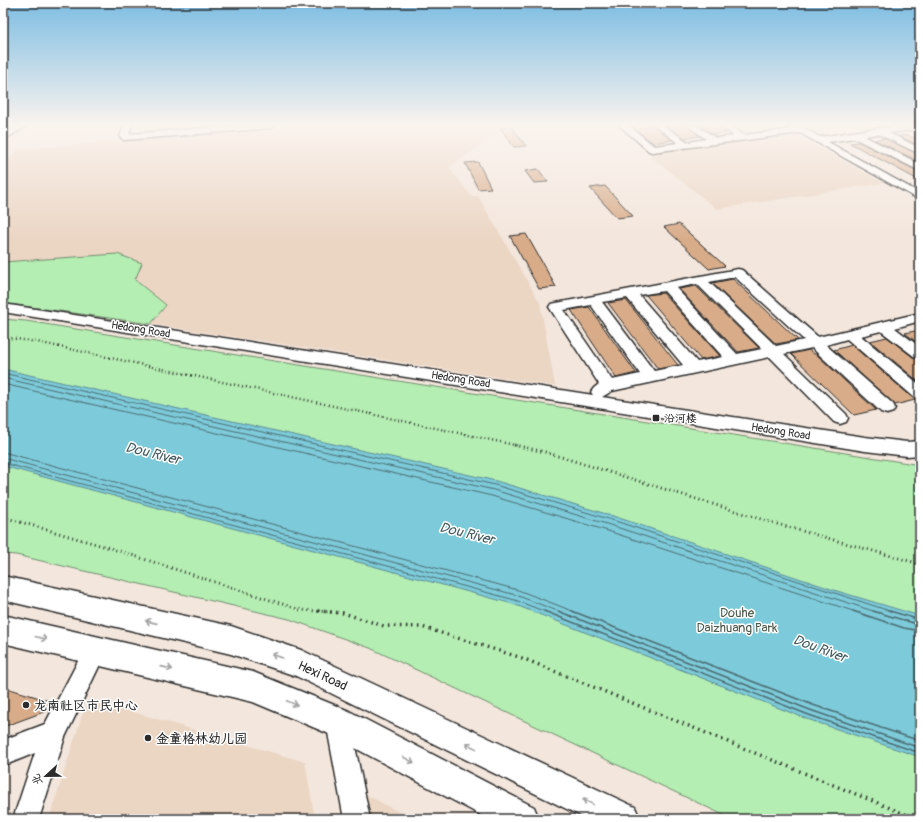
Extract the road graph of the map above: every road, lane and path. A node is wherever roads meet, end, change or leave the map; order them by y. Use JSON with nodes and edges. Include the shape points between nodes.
{"nodes":[{"id":1,"x":862,"y":163,"type":"edge"},
{"id":2,"x":919,"y":167,"type":"edge"},
{"id":3,"x":877,"y":172,"type":"junction"},
{"id":4,"x":920,"y":196,"type":"edge"},
{"id":5,"x":700,"y":280,"type":"junction"},
{"id":6,"x":667,"y":286,"type":"junction"},
{"id":7,"x":630,"y":293,"type":"junction"},
{"id":8,"x":594,"y":300,"type":"junction"},
{"id":9,"x":3,"y":308,"type":"edge"},
{"id":10,"x":919,"y":318,"type":"edge"},
{"id":11,"x":884,"y":326,"type":"junction"},
{"id":12,"x":850,"y":334,"type":"junction"},
{"id":13,"x":3,"y":337,"type":"edge"},
{"id":14,"x":814,"y":343,"type":"junction"},
{"id":15,"x":772,"y":352,"type":"junction"},
{"id":16,"x":920,"y":354,"type":"edge"},
{"id":17,"x":734,"y":360,"type":"junction"},
{"id":18,"x":693,"y":368,"type":"junction"},
{"id":19,"x":650,"y":377,"type":"junction"},
{"id":20,"x":608,"y":386,"type":"junction"},
{"id":21,"x":920,"y":394,"type":"edge"},
{"id":22,"x":589,"y":400,"type":"junction"},
{"id":23,"x":887,"y":408,"type":"dead end"},
{"id":24,"x":840,"y":418,"type":"dead end"},
{"id":25,"x":916,"y":450,"type":"edge"},
{"id":26,"x":3,"y":517,"type":"edge"},
{"id":27,"x":920,"y":564,"type":"edge"},
{"id":28,"x":3,"y":588,"type":"edge"},
{"id":29,"x":3,"y":629,"type":"edge"},
{"id":30,"x":95,"y":652,"type":"junction"},
{"id":31,"x":338,"y":722,"type":"junction"},
{"id":32,"x":54,"y":733,"type":"junction"},
{"id":33,"x":3,"y":753,"type":"edge"},
{"id":34,"x":26,"y":819,"type":"edge"},
{"id":35,"x":357,"y":819,"type":"edge"},
{"id":36,"x":522,"y":819,"type":"edge"},
{"id":37,"x":623,"y":819,"type":"edge"},
{"id":38,"x":917,"y":819,"type":"edge"}],
"edges":[{"from":1,"to":3,"type":"street"},
{"from":2,"to":3,"type":"street"},
{"from":3,"to":4,"type":"street"},
{"from":5,"to":6,"type":"street"},
{"from":5,"to":14,"type":"street","via":[[738,273]]},
{"from":5,"to":15,"type":"street"},
{"from":6,"to":7,"type":"street"},
{"from":6,"to":17,"type":"street"},
{"from":7,"to":8,"type":"street"},
{"from":7,"to":18,"type":"street"},
{"from":8,"to":19,"type":"street"},
{"from":8,"to":20,"type":"street","via":[[556,307]]},
{"from":9,"to":22,"type":"street","name":"Hedong Road"},
{"from":10,"to":11,"type":"street"},
{"from":11,"to":12,"type":"street"},
{"from":11,"to":16,"type":"street"},
{"from":12,"to":14,"type":"street"},
{"from":12,"to":21,"type":"street"},
{"from":13,"to":27,"type":"path","via":[[496,440],[552,454],[777,524]]},
{"from":14,"to":15,"type":"street"},
{"from":14,"to":23,"type":"street"},
{"from":15,"to":17,"type":"street"},
{"from":15,"to":24,"type":"street"},
{"from":17,"to":18,"type":"street"},
{"from":18,"to":19,"type":"street"},
{"from":19,"to":20,"type":"street"},
{"from":20,"to":22,"type":"street"},
{"from":22,"to":25,"type":"street","name":"Hedong Road"},
{"from":26,"to":38,"type":"path","via":[[110,548],[301,610],[342,613],[384,626],[422,627],[522,658]]},
{"from":37,"to":28,"type":"main road","name":"Hexi Road","one_way":true,"via":[[301,664],[231,640]]},
{"from":29,"to":30,"type":"main road","one_way":true},
{"from":30,"to":31,"type":"main road","one_way":true,"via":[[253,687]]},
{"from":30,"to":32,"type":"street"},
{"from":31,"to":35,"type":"street"},
{"from":31,"to":36,"type":"main road","one_way":true},
{"from":32,"to":33,"type":"street"},
{"from":32,"to":34,"type":"street"}]}
